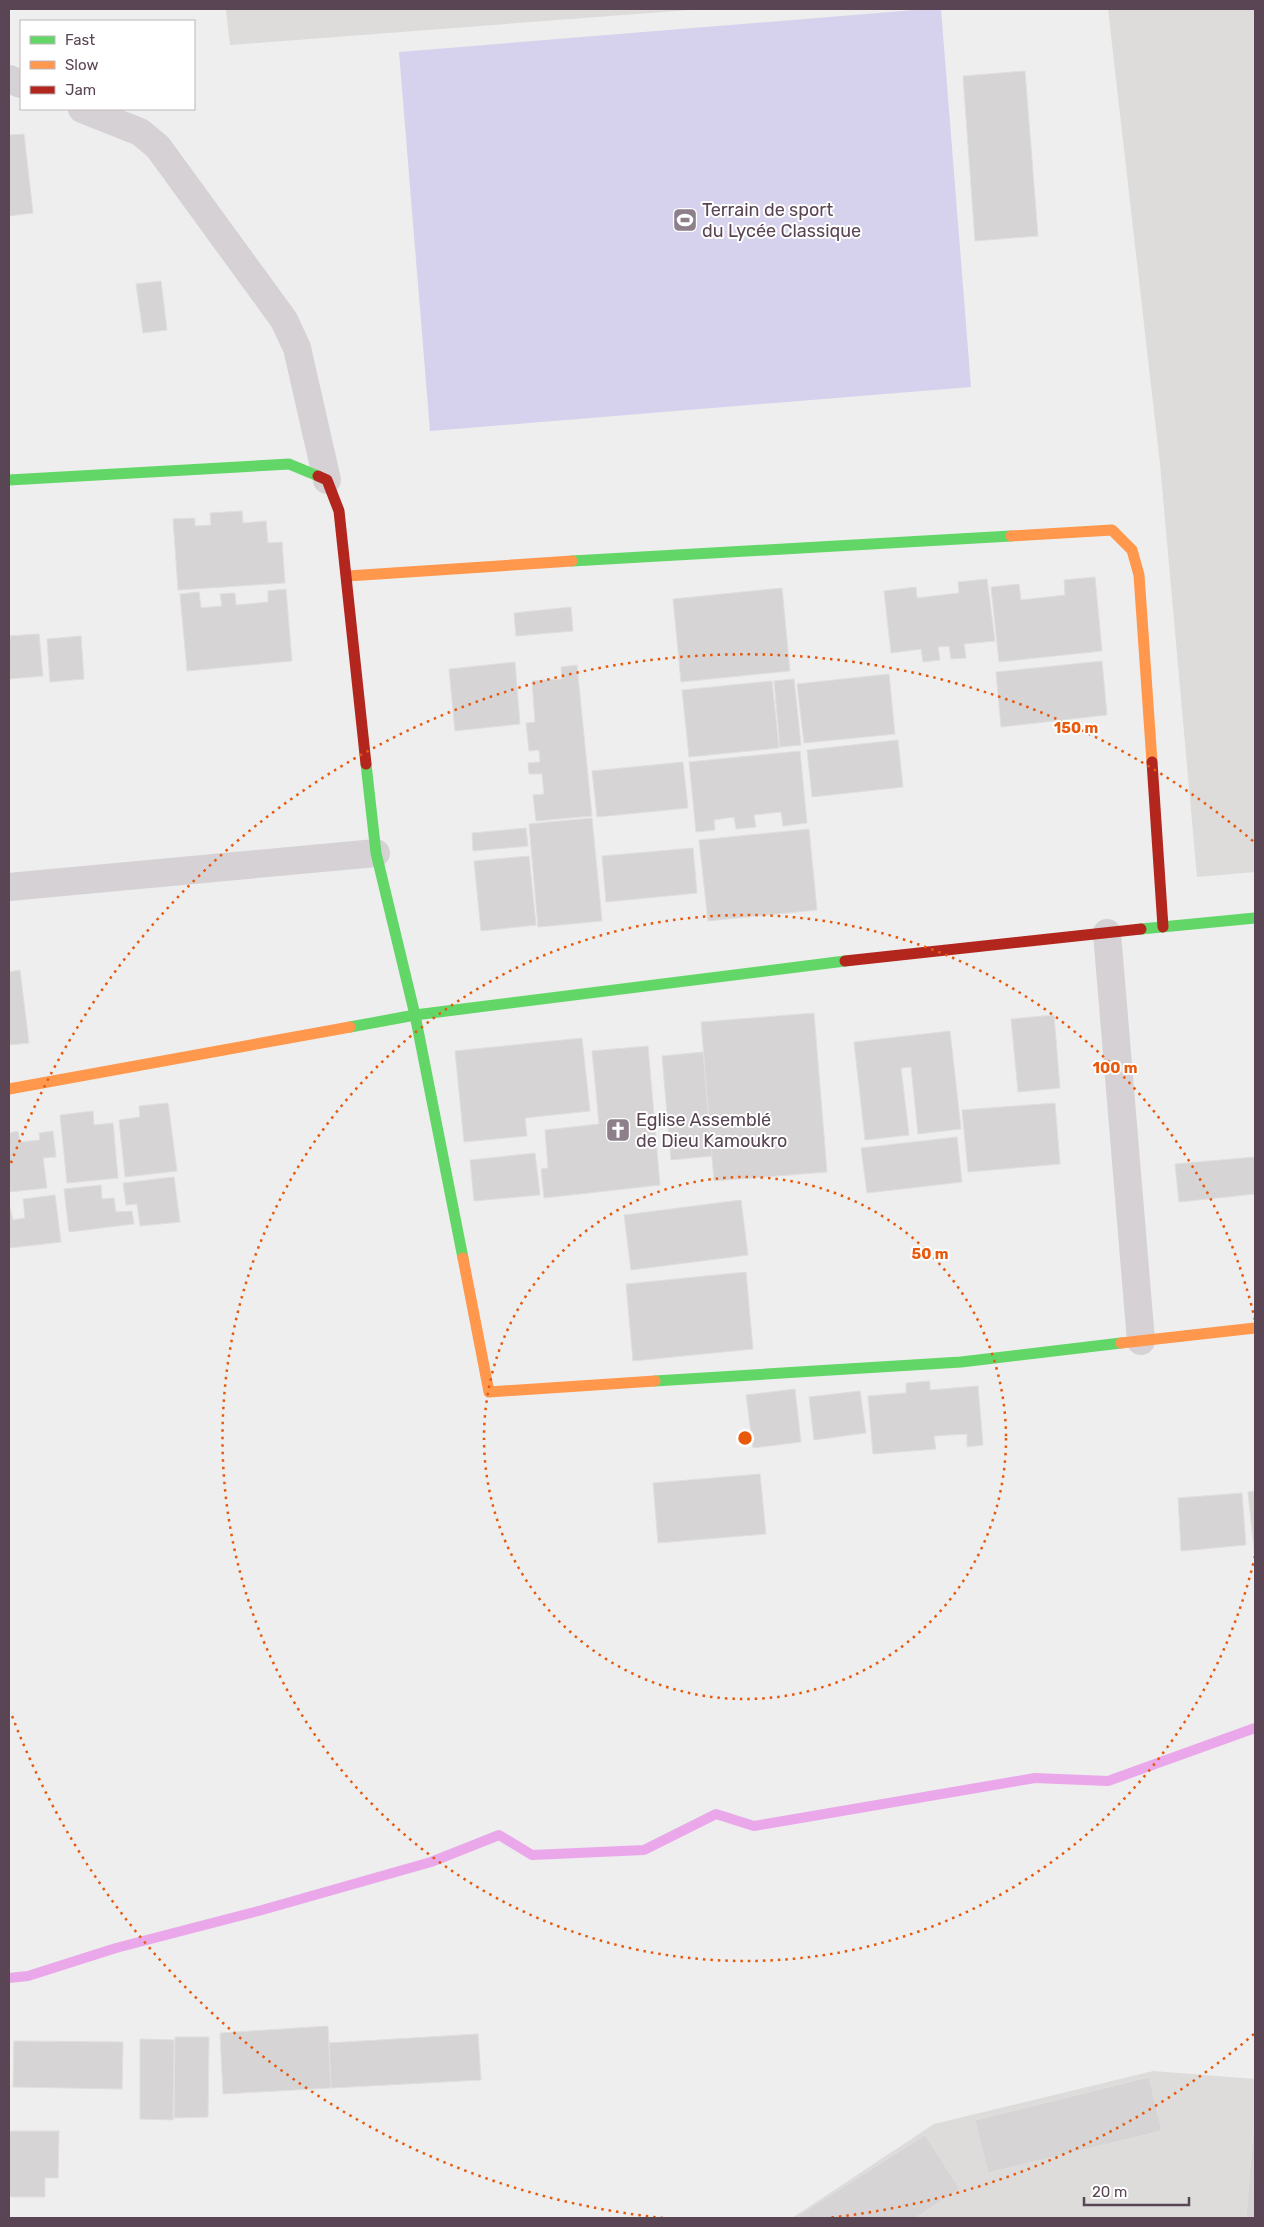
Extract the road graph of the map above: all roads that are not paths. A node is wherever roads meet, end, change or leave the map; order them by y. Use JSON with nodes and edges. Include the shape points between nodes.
{"nodes":[{"id":1,"x":85,"y":110,"type":"edge"},
{"id":2,"x":9,"y":480,"type":"edge"},
{"id":3,"x":327,"y":480,"type":"junction"},
{"id":4,"x":348,"y":576,"type":"junction"},
{"id":5,"x":376,"y":853,"type":"junction"},
{"id":6,"x":9,"y":887,"type":"edge"},
{"id":7,"x":1255,"y":918,"type":"edge"},
{"id":8,"x":1163,"y":927,"type":"junction"},
{"id":9,"x":1107,"y":933,"type":"junction"},
{"id":10,"x":415,"y":1015,"type":"junction"},
{"id":11,"x":9,"y":1089,"type":"edge"},
{"id":12,"x":1255,"y":1328,"type":"edge"},
{"id":13,"x":1141,"y":1341,"type":"junction"}],
"edges":[{"from":1,"to":3,"type":"street","via":[[140,132],[158,147],[284,320],[297,348]]},
{"from":2,"to":3,"type":"street","via":[[289,464]]},
{"from":3,"to":4,"type":"street","via":[[339,511]]},
{"from":4,"to":5,"type":"street"},
{"from":4,"to":8,"type":"street","via":[[1112,530],[1132,550],[1139,575]]},
{"from":5,"to":6,"type":"street"},
{"from":5,"to":10,"type":"street"},
{"from":7,"to":8,"type":"street"},
{"from":8,"to":9,"type":"street"},
{"from":9,"to":10,"type":"street","via":[[688,979]]},
{"from":9,"to":13,"type":"street"},
{"from":10,"to":11,"type":"street"},
{"from":10,"to":13,"type":"street","via":[[489,1392],[961,1362]]},
{"from":12,"to":13,"type":"street"}]}
